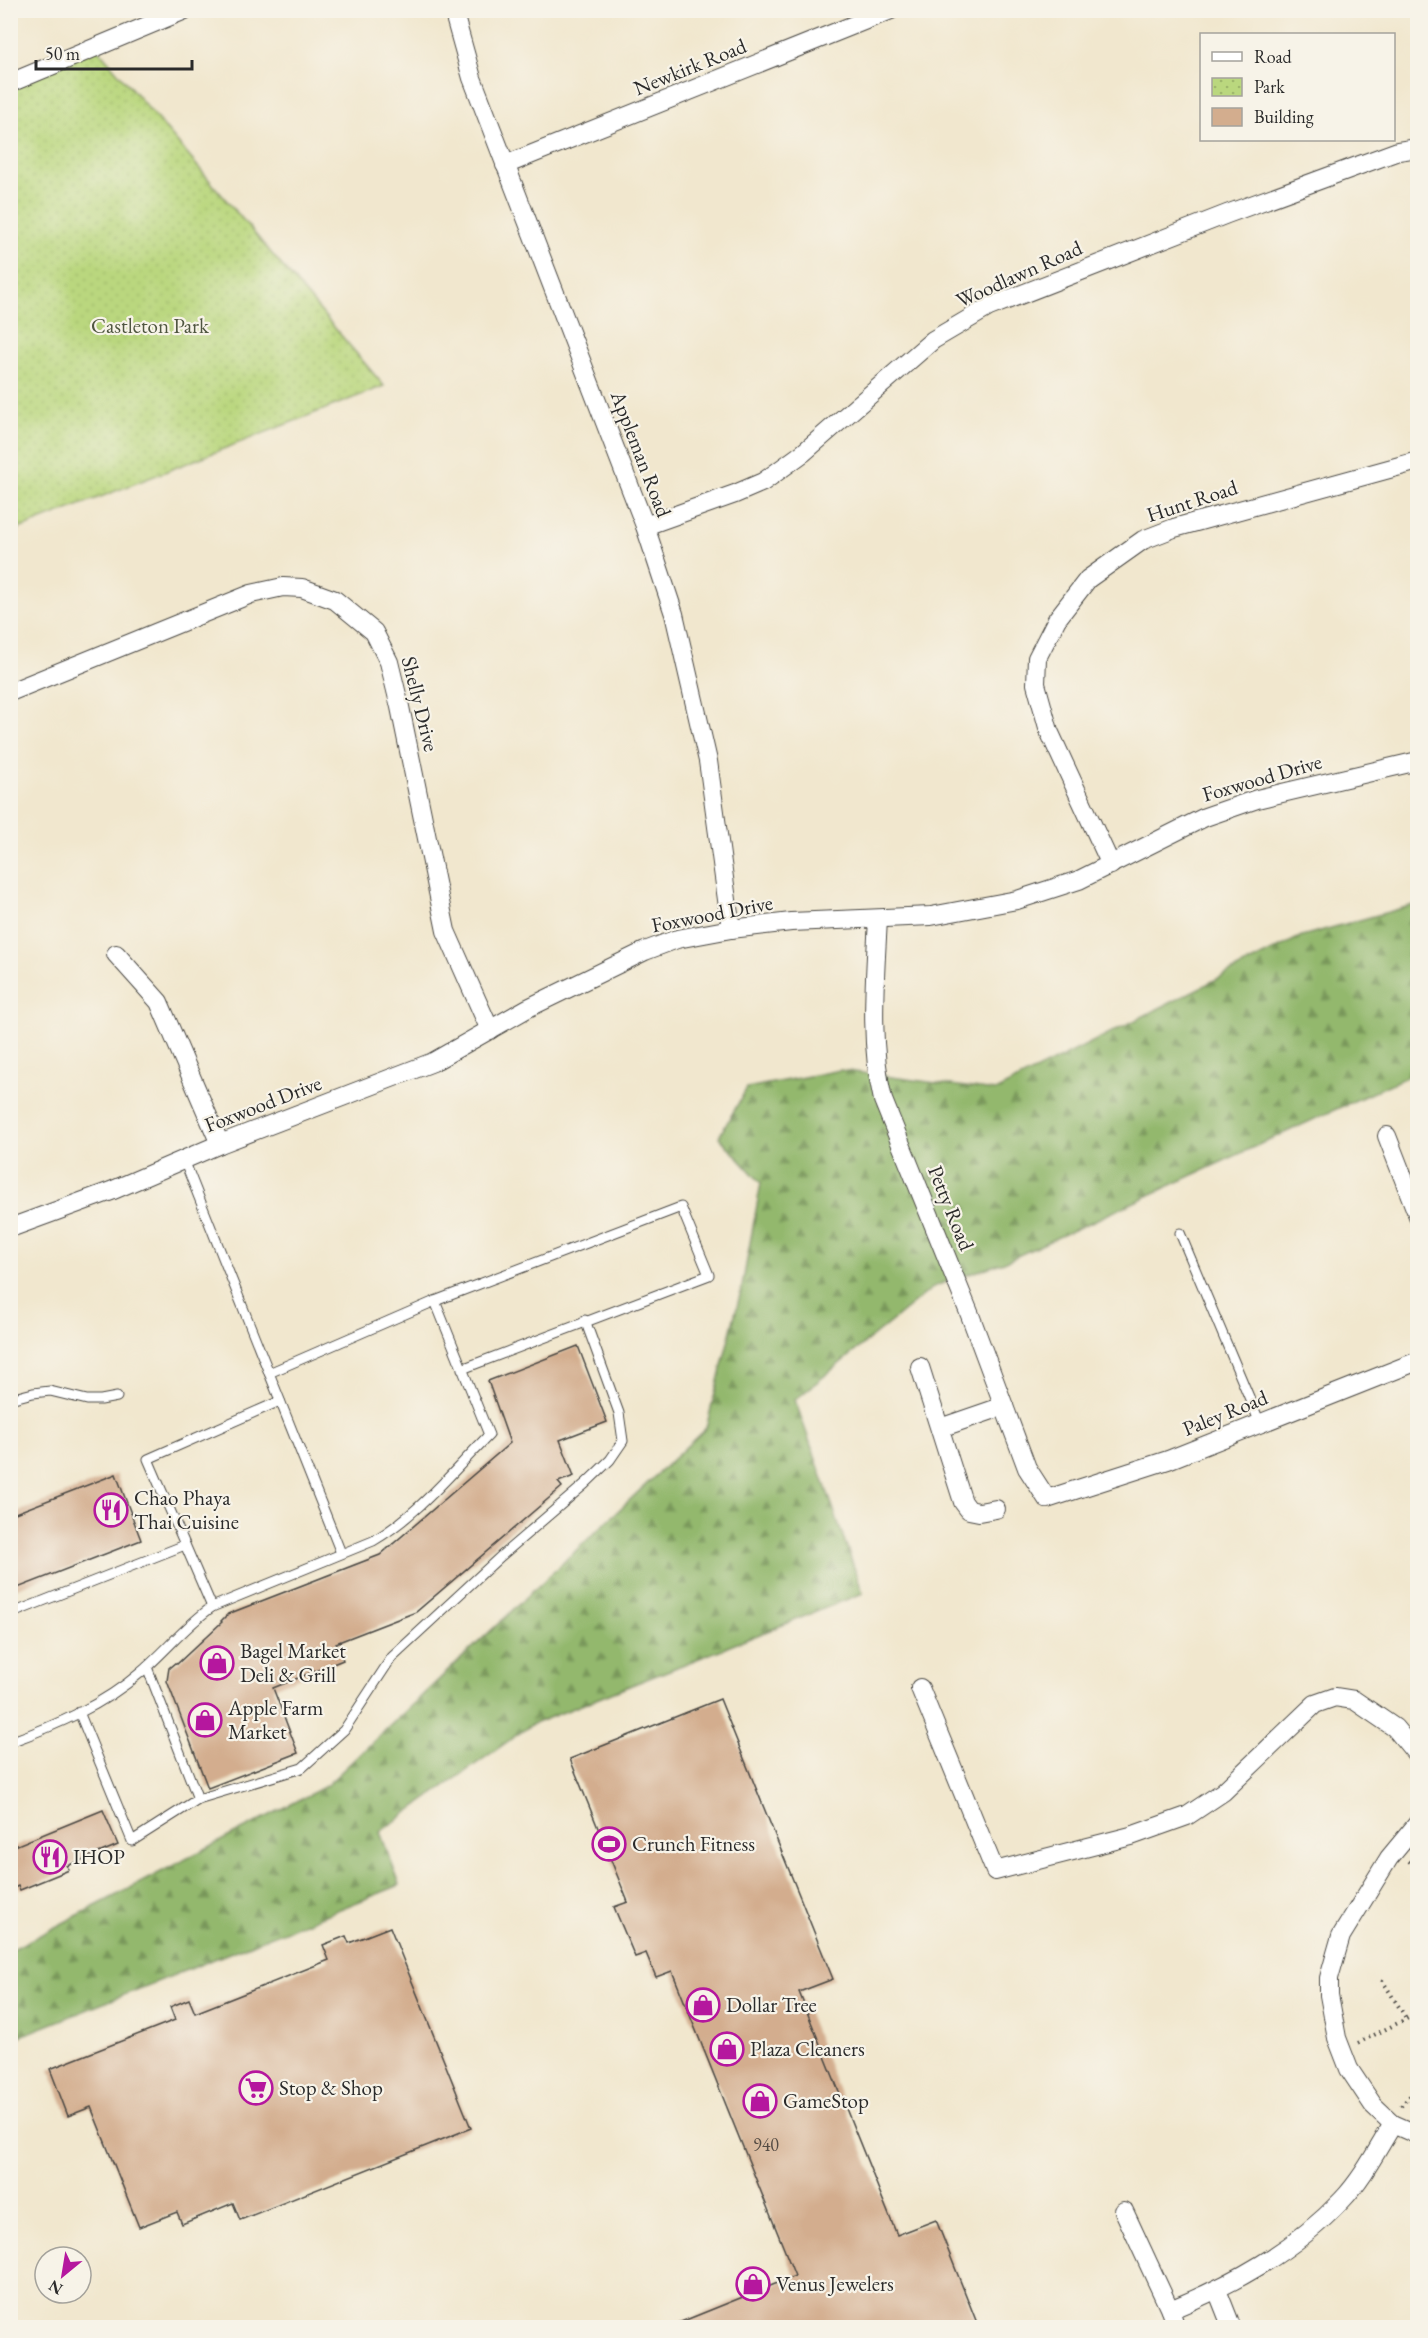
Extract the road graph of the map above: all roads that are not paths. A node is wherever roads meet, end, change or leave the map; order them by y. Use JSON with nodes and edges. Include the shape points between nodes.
{"nodes":[{"id":1,"x":185,"y":10,"type":"edge"},
{"id":2,"x":453,"y":10,"type":"edge"},
{"id":3,"x":891,"y":10,"type":"edge"},
{"id":4,"x":10,"y":83,"type":"edge"},
{"id":5,"x":1418,"y":148,"type":"edge"},
{"id":6,"x":505,"y":165,"type":"junction"},
{"id":7,"x":1418,"y":460,"type":"edge"},
{"id":8,"x":645,"y":526,"type":"junction"},
{"id":9,"x":10,"y":692,"type":"edge"},
{"id":10,"x":1418,"y":760,"type":"edge"},
{"id":11,"x":1111,"y":865,"type":"junction"},
{"id":12,"x":878,"y":919,"type":"junction"},
{"id":13,"x":731,"y":929,"type":"junction"},
{"id":14,"x":116,"y":954,"type":"dead end"},
{"id":15,"x":490,"y":1030,"type":"junction"},
{"id":16,"x":1387,"y":1136,"type":"dead end"},
{"id":17,"x":220,"y":1144,"type":"junction"},
{"id":18,"x":184,"y":1160,"type":"junction"},
{"id":19,"x":1418,"y":1216,"type":"edge"},
{"id":20,"x":10,"y":1228,"type":"edge"},
{"id":21,"x":1180,"y":1233,"type":"dead end"},
{"id":22,"x":435,"y":1301,"type":"junction"},
{"id":23,"x":585,"y":1320,"type":"junction"},
{"id":24,"x":1418,"y":1360,"type":"edge"},
{"id":25,"x":920,"y":1367,"type":"dead end"},
{"id":26,"x":462,"y":1369,"type":"junction"},
{"id":27,"x":269,"y":1372,"type":"junction"},
{"id":28,"x":117,"y":1396,"type":"dead end"},
{"id":29,"x":10,"y":1399,"type":"edge"},
{"id":30,"x":280,"y":1401,"type":"junction"},
{"id":31,"x":1004,"y":1406,"type":"junction"},
{"id":32,"x":1260,"y":1423,"type":"junction"},
{"id":33,"x":940,"y":1428,"type":"junction"},
{"id":34,"x":1047,"y":1499,"type":"joint"},
{"id":35,"x":996,"y":1509,"type":"dead end"},
{"id":36,"x":185,"y":1545,"type":"junction"},
{"id":37,"x":341,"y":1553,"type":"junction"},
{"id":38,"x":212,"y":1607,"type":"junction"},
{"id":39,"x":10,"y":1614,"type":"edge"},
{"id":40,"x":147,"y":1667,"type":"junction"},
{"id":41,"x":920,"y":1688,"type":"dead end"},
{"id":42,"x":79,"y":1712,"type":"junction"},
{"id":43,"x":10,"y":1742,"type":"edge"},
{"id":44,"x":1418,"y":1756,"type":"edge"},
{"id":45,"x":198,"y":1799,"type":"junction"},
{"id":46,"x":1418,"y":1823,"type":"edge"},
{"id":47,"x":1390,"y":2122,"type":"junction"},
{"id":48,"x":1418,"y":2135,"type":"edge"},
{"id":49,"x":1124,"y":2211,"type":"dead end"},
{"id":50,"x":1217,"y":2290,"type":"junction"},
{"id":51,"x":1173,"y":2319,"type":"edge"},
{"id":52,"x":1232,"y":2328,"type":"edge"}],
"edges":[{"from":1,"to":4,"type":"street"},
{"from":2,"to":6,"type":"street","name":"Appleman Road","via":[[472,78]]},
{"from":3,"to":6,"type":"street","name":"Newkirk Road"},
{"from":5,"to":8,"type":"street","name":"Woodlawn Road","via":[[1398,151],[1227,214],[989,307],[933,340],[803,453],[763,482]]},
{"from":6,"to":8,"type":"street","name":"Appleman Road"},
{"from":7,"to":11,"type":"street","name":"Hunt Road","via":[[1143,540],[1088,579],[1057,619],[1037,658],[1036,684],[1049,731]]},
{"from":8,"to":13,"type":"street","name":"Appleman Road","via":[[674,614],[708,761]]},
{"from":9,"to":15,"type":"street","name":"Shelly Drive","via":[[251,594],[283,587],[302,588],[335,600],[374,632],[389,662],[446,931]]},
{"from":10,"to":11,"type":"street","name":"Foxwood Drive","via":[[1257,799],[1205,817]]},
{"from":11,"to":12,"type":"street","name":"Foxwood Drive","via":[[1080,880],[1017,900],[931,916]]},
{"from":12,"to":13,"type":"street","name":"Foxwood Drive","via":[[791,921]]},
{"from":12,"to":31,"type":"street","name":"Petty Road","via":[[873,1013],[883,1100]]},
{"from":13,"to":15,"type":"street","name":"Foxwood Drive","via":[[676,939],[645,951]]},
{"from":14,"to":17,"type":"street","via":[[159,1002]]},
{"from":15,"to":17,"type":"street","name":"Foxwood Drive","via":[[433,1062]]},
{"from":16,"to":19,"type":"street"},
{"from":17,"to":18,"type":"street","name":"Foxwood Drive"},
{"from":18,"to":20,"type":"street","name":"Foxwood Drive"},
{"from":18,"to":27,"type":"lane"},
{"from":21,"to":32,"type":"lane"},
{"from":22,"to":23,"type":"lane","via":[[681,1207],[709,1275]]},
{"from":22,"to":26,"type":"lane"},
{"from":22,"to":27,"type":"lane"},
{"from":23,"to":26,"type":"lane"},
{"from":23,"to":45,"type":"lane","via":[[619,1413],[623,1441],[610,1460],[393,1657],[344,1731],[302,1768]]},
{"from":24,"to":32,"type":"street","name":"Paley Road"},
{"from":25,"to":33,"type":"street"},
{"from":26,"to":37,"type":"lane","via":[[489,1435],[387,1533]]},
{"from":27,"to":30,"type":"lane"},
{"from":28,"to":29,"type":"lane","via":[[87,1400],[50,1391]]},
{"from":30,"to":36,"type":"lane","via":[[148,1459]]},
{"from":30,"to":37,"type":"lane"},
{"from":31,"to":33,"type":"street"},
{"from":31,"to":34,"type":"street","name":"Petty Road","via":[[1027,1468]]},
{"from":32,"to":34,"type":"street","name":"Paley Road","via":[[1168,1460]]},
{"from":33,"to":35,"type":"street","via":[[963,1502],[969,1510]]},
{"from":36,"to":38,"type":"lane"},
{"from":36,"to":39,"type":"lane"},
{"from":37,"to":38,"type":"lane"},
{"from":38,"to":40,"type":"lane"},
{"from":40,"to":42,"type":"lane","via":[[107,1699]]},
{"from":40,"to":45,"type":"lane"},
{"from":41,"to":44,"type":"street","via":[[995,1871],[1131,1836],[1187,1816],[1223,1791],[1315,1704],[1335,1697],[1354,1700],[1395,1728]]},
{"from":42,"to":43,"type":"lane"},
{"from":42,"to":45,"type":"lane","via":[[132,1841]]},
{"from":46,"to":47,"type":"street","via":[[1389,1858],[1341,1936],[1329,1978],[1337,2038],[1348,2069]]},
{"from":47,"to":48,"type":"street"},
{"from":47,"to":50,"type":"street","via":[[1365,2170],[1306,2235]]},
{"from":49,"to":51,"type":"street"},
{"from":50,"to":51,"type":"street"},
{"from":50,"to":52,"type":"street"}]}
